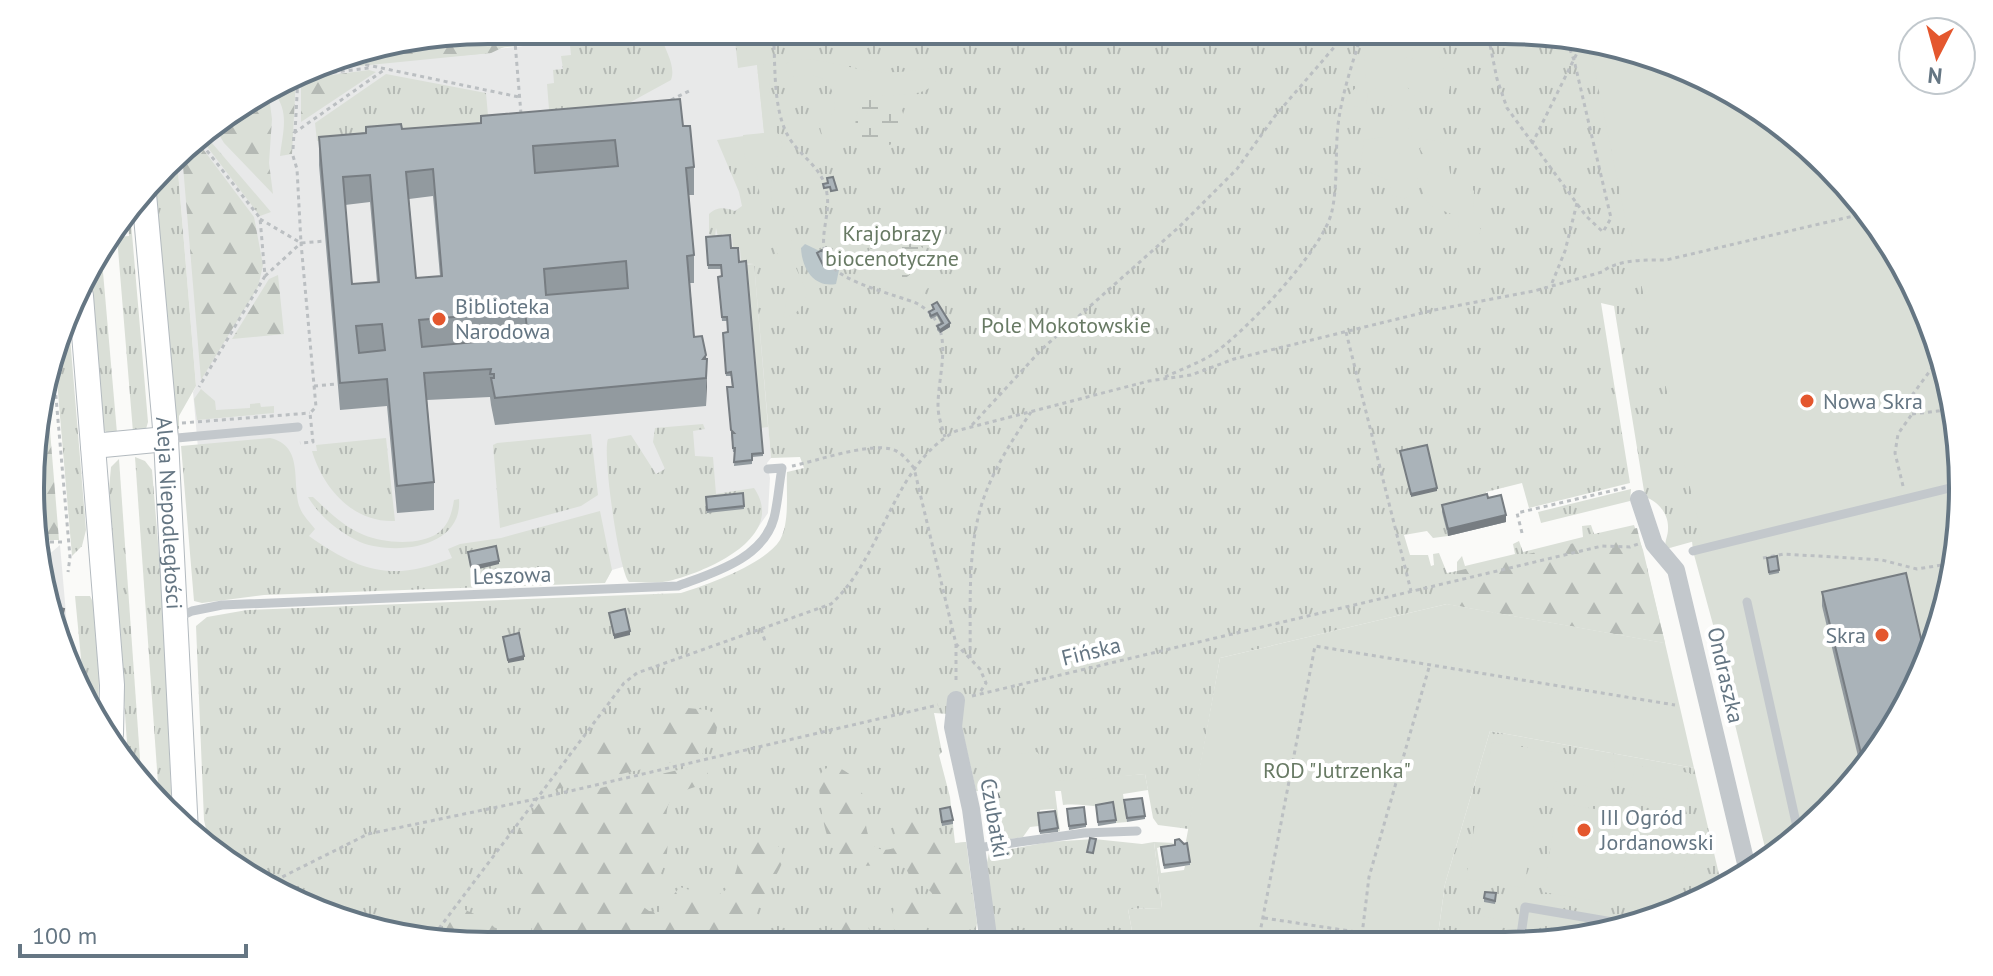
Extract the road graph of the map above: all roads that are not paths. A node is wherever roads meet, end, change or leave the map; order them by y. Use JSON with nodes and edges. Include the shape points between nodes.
{"nodes":[{"id":1,"x":146,"y":206,"type":"edge"},
{"id":2,"x":82,"y":309,"type":"edge"},
{"id":3,"x":298,"y":427,"type":"dead end"},
{"id":4,"x":174,"y":431,"type":"junction"},
{"id":5,"x":93,"y":446,"type":"junction"},
{"id":6,"x":768,"y":469,"type":"dead end"},
{"id":7,"x":1949,"y":488,"type":"edge"},
{"id":8,"x":1635,"y":492,"type":"road end"},
{"id":9,"x":1693,"y":551,"type":"dead end"},
{"id":10,"x":1747,"y":602,"type":"dead end"},
{"id":11,"x":177,"y":618,"type":"junction"},
{"id":12,"x":956,"y":700,"type":"road end"},
{"id":13,"x":112,"y":723,"type":"edge"},
{"id":14,"x":185,"y":813,"type":"edge"},
{"id":15,"x":1796,"y":823,"type":"edge"},
{"id":16,"x":1137,"y":831,"type":"dead end"},
{"id":17,"x":977,"y":848,"type":"junction"},
{"id":18,"x":1745,"y":861,"type":"edge"},
{"id":19,"x":1604,"y":920,"type":"edge"},
{"id":20,"x":1522,"y":931,"type":"edge"},
{"id":21,"x":988,"y":932,"type":"edge"}],
"edges":[{"from":1,"to":4,"type":"main road","name":"Aleja Niepodległości"},
{"from":2,"to":5,"type":"main road"},
{"from":3,"to":4,"type":"lane"},
{"from":4,"to":5,"type":"main road"},
{"from":4,"to":11,"type":"main road","name":"Aleja Niepodległości"},
{"from":5,"to":13,"type":"main road"},
{"from":6,"to":11,"type":"lane","name":"Leszowa","via":[[782,468],[774,521],[766,535],[724,569],[678,586],[222,605]]},
{"from":7,"to":9,"type":"lane"},
{"from":8,"to":18,"type":"street","name":"Ondraszka","via":[[1658,550],[1676,570]]},
{"from":10,"to":15,"type":"lane"},
{"from":11,"to":14,"type":"main road","name":"Aleja Niepodległości"},
{"from":12,"to":17,"type":"street","name":"Czubatki","via":[[953,727]]},
{"from":16,"to":17,"type":"lane"},
{"from":17,"to":21,"type":"street","name":"Czubatki"},
{"from":19,"to":20,"type":"lane","via":[[1525,907]]}]}
